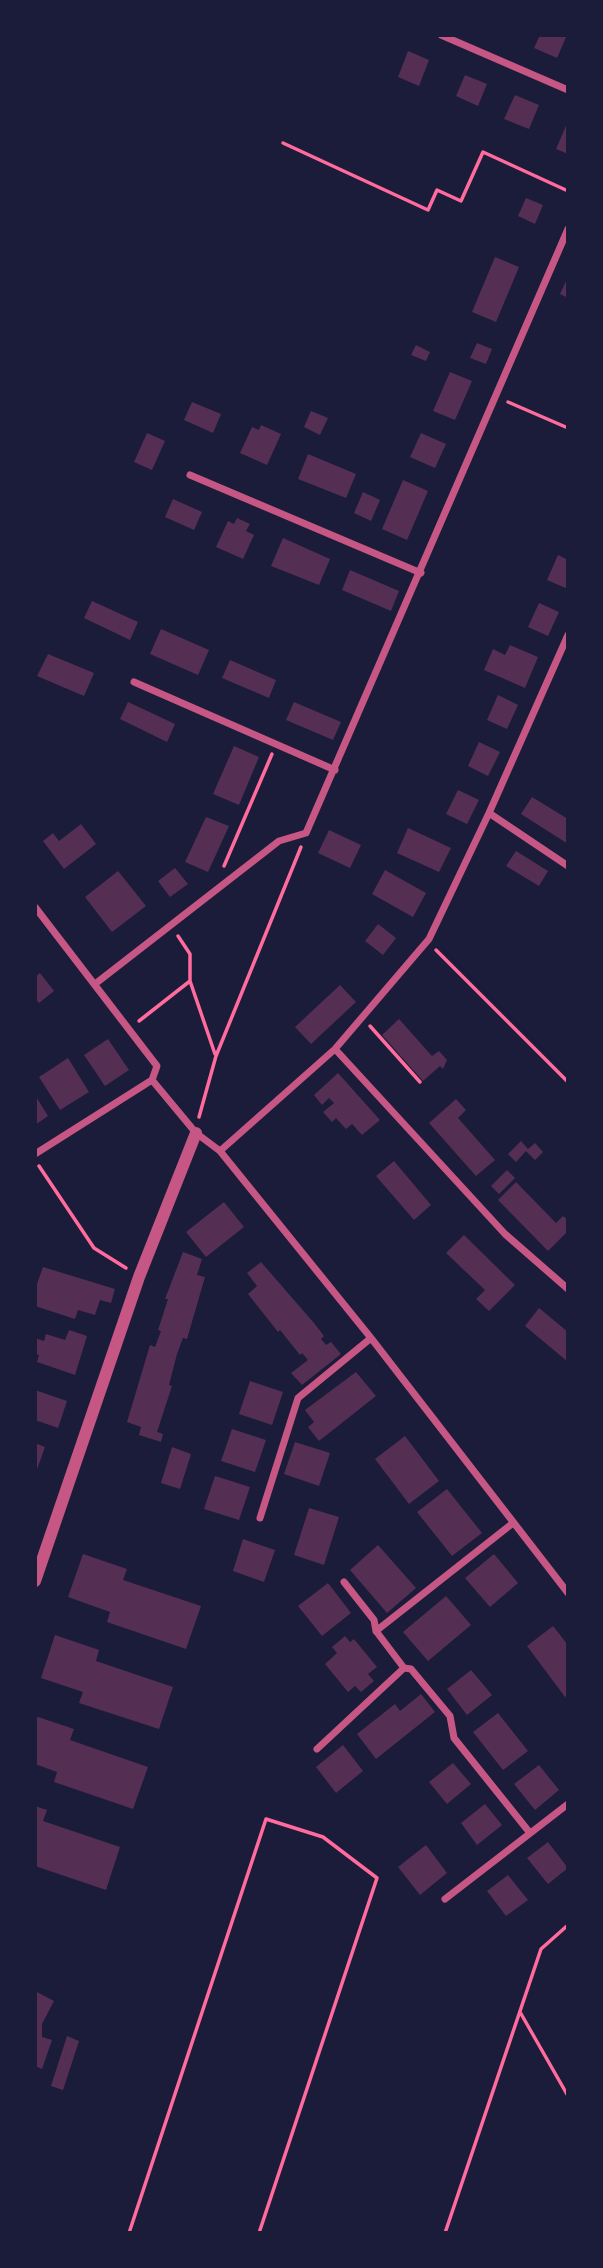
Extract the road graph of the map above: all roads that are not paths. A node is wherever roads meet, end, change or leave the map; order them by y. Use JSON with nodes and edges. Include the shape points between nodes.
{"nodes":[{"id":1,"x":441,"y":35,"type":"edge"},
{"id":2,"x":568,"y":90,"type":"edge"},
{"id":3,"x":568,"y":229,"type":"edge"},
{"id":4,"x":190,"y":475,"type":"dead end"},
{"id":5,"x":421,"y":573,"type":"junction"},
{"id":6,"x":568,"y":635,"type":"edge"},
{"id":7,"x":134,"y":682,"type":"dead end"},
{"id":8,"x":335,"y":770,"type":"junction"},
{"id":9,"x":489,"y":813,"type":"junction"},
{"id":10,"x":568,"y":866,"type":"edge"},
{"id":11,"x":35,"y":907,"type":"edge"},
{"id":12,"x":95,"y":984,"type":"junction"},
{"id":13,"x":335,"y":1049,"type":"junction"},
{"id":14,"x":152,"y":1080,"type":"junction"},
{"id":15,"x":196,"y":1133,"type":"junction"},
{"id":16,"x":220,"y":1151,"type":"junction"},
{"id":17,"x":35,"y":1154,"type":"edge"},
{"id":18,"x":568,"y":1289,"type":"edge"},
{"id":19,"x":370,"y":1338,"type":"junction"},
{"id":20,"x":260,"y":1518,"type":"dead end"},
{"id":21,"x":513,"y":1523,"type":"junction"},
{"id":22,"x":35,"y":1581,"type":"edge"},
{"id":23,"x":344,"y":1582,"type":"dead end"},
{"id":24,"x":568,"y":1593,"type":"edge"},
{"id":25,"x":376,"y":1631,"type":"junction"},
{"id":26,"x":404,"y":1668,"type":"junction"},
{"id":27,"x":317,"y":1749,"type":"dead end"},
{"id":28,"x":568,"y":1804,"type":"edge"},
{"id":29,"x":530,"y":1833,"type":"junction"},
{"id":30,"x":446,"y":1899,"type":"dead end"}],
"edges":[{"from":1,"to":2,"type":"street"},
{"from":3,"to":5,"type":"street"},
{"from":4,"to":5,"type":"street"},
{"from":5,"to":8,"type":"street"},
{"from":6,"to":9,"type":"street"},
{"from":7,"to":8,"type":"street"},
{"from":8,"to":12,"type":"street","via":[[306,833],[279,842]]},
{"from":9,"to":10,"type":"street"},
{"from":9,"to":13,"type":"street","via":[[427,942]]},
{"from":11,"to":12,"type":"street"},
{"from":12,"to":14,"type":"street","via":[[157,1066]]},
{"from":13,"to":16,"type":"street"},
{"from":13,"to":18,"type":"street","via":[[505,1234]]},
{"from":14,"to":15,"type":"street"},
{"from":14,"to":17,"type":"street"},
{"from":15,"to":16,"type":"street"},
{"from":15,"to":22,"type":"street","via":[[139,1277]]},
{"from":16,"to":19,"type":"street"},
{"from":19,"to":20,"type":"street","via":[[298,1398]]},
{"from":19,"to":21,"type":"street"},
{"from":21,"to":24,"type":"street"},
{"from":21,"to":25,"type":"street"},
{"from":23,"to":25,"type":"street","via":[[374,1620]]},
{"from":25,"to":26,"type":"street"},
{"from":26,"to":27,"type":"street"},
{"from":26,"to":29,"type":"street","via":[[411,1669],[450,1716],[454,1738]]},
{"from":28,"to":29,"type":"street"},
{"from":29,"to":30,"type":"street"}]}
